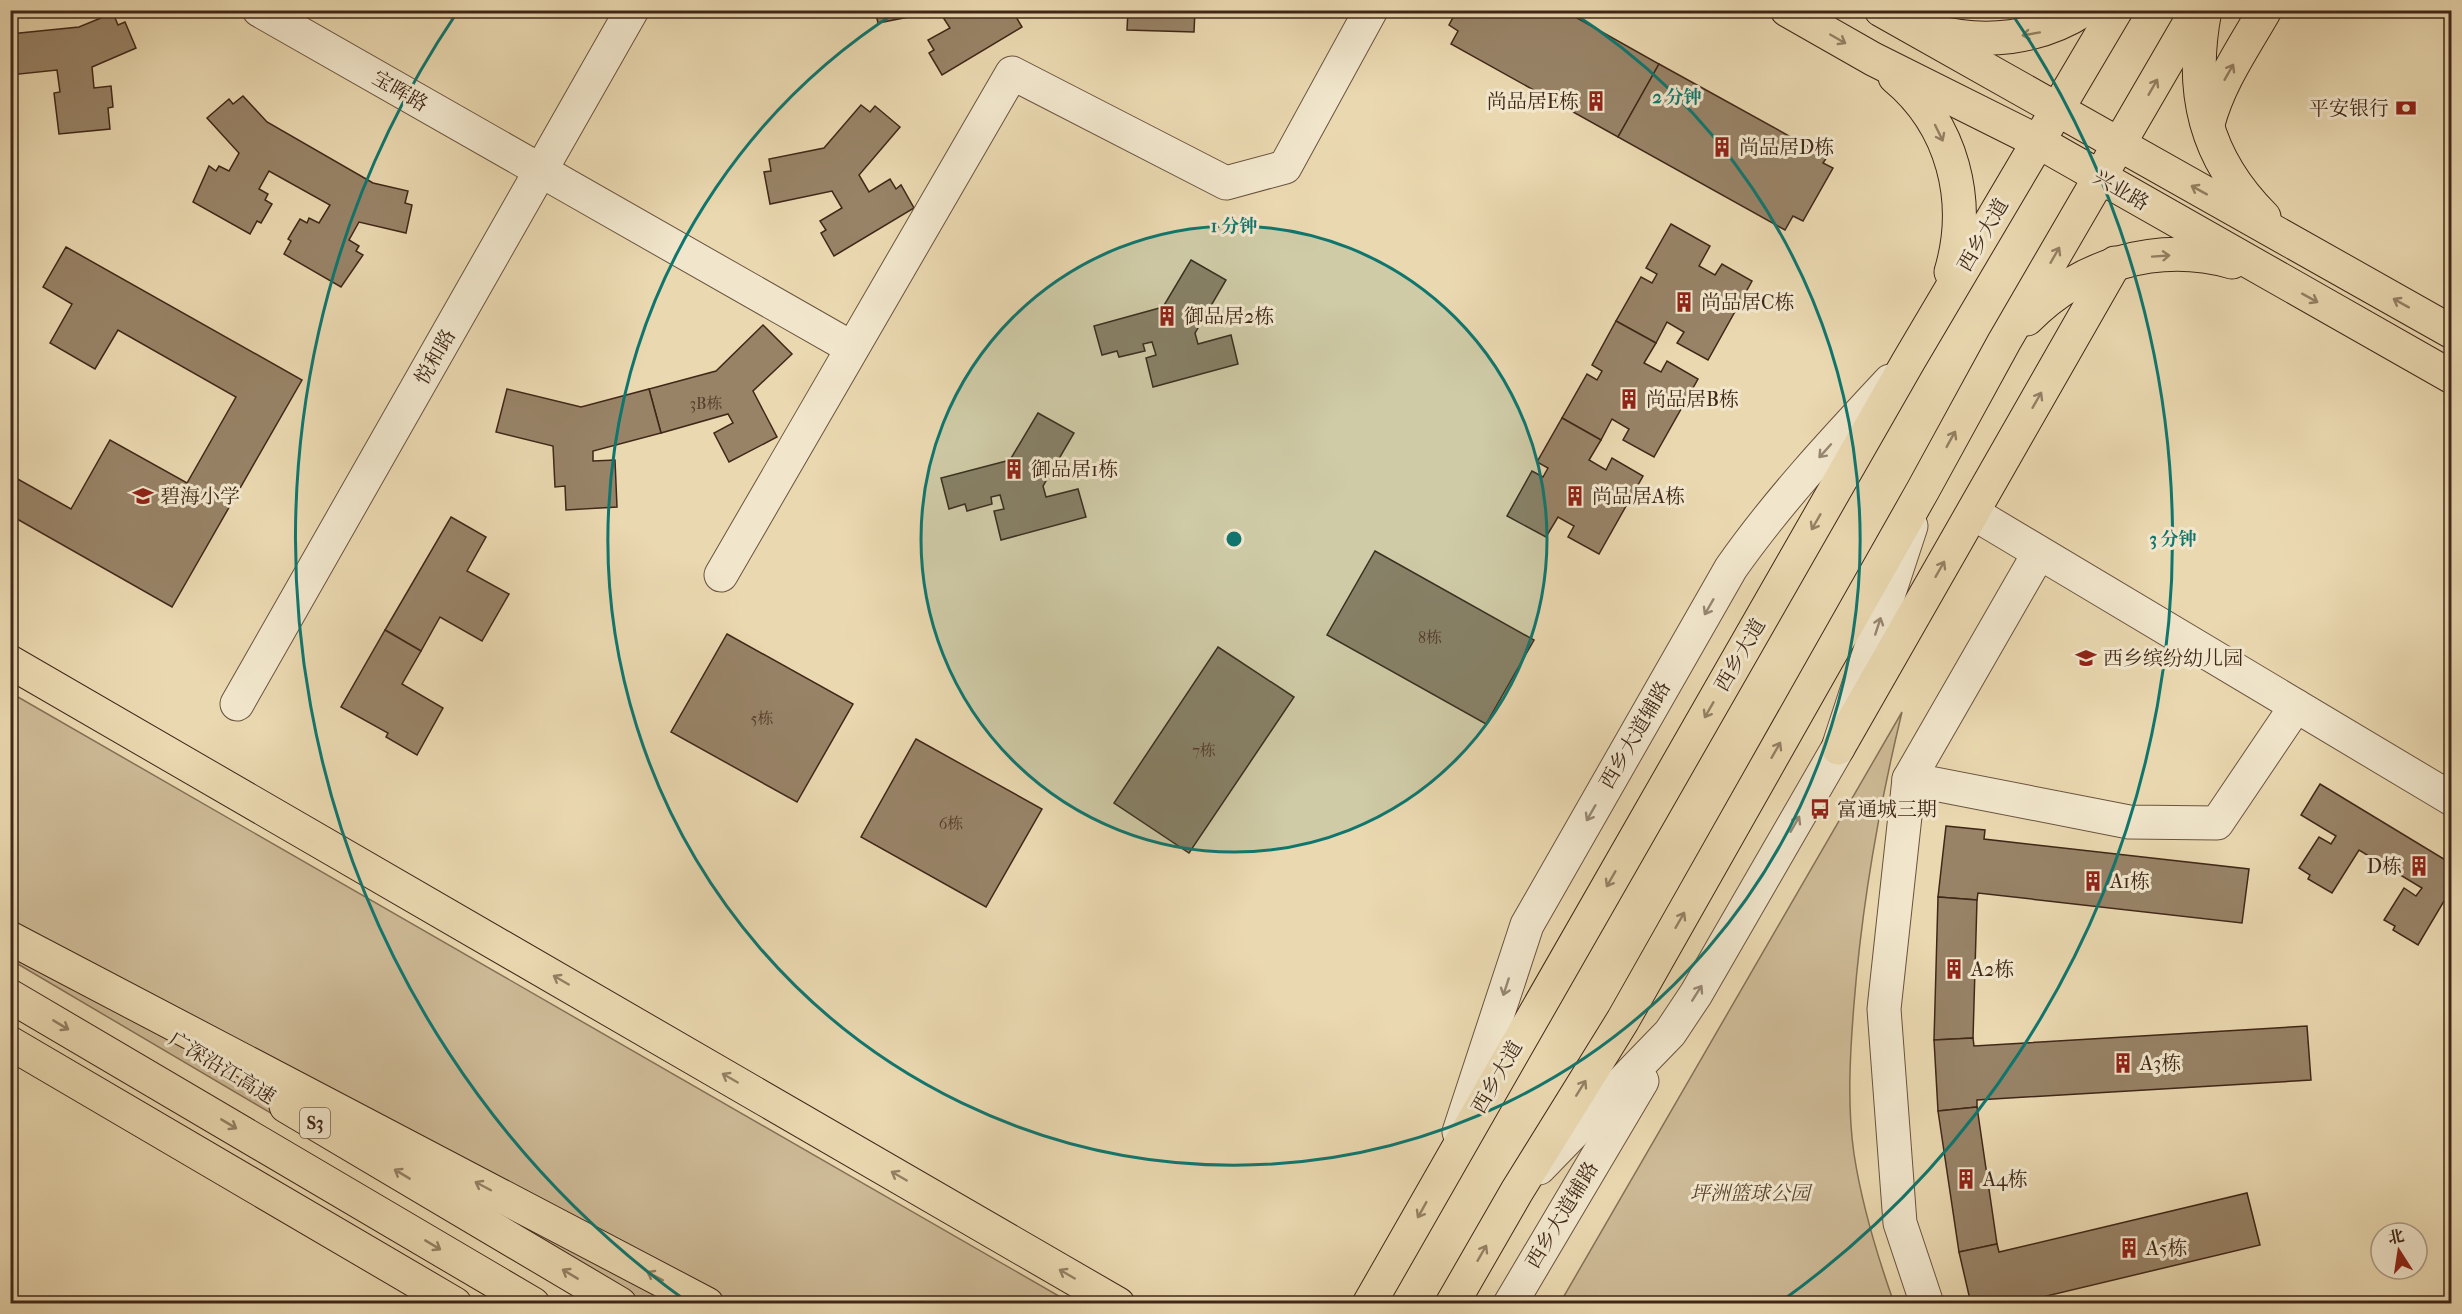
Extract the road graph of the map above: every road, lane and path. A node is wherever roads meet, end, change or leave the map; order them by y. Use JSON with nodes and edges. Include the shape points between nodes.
{"nodes":[{"id":1,"x":259,"y":10,"type":"edge"},
{"id":2,"x":632,"y":10,"type":"edge"},
{"id":3,"x":1371,"y":10,"type":"edge"},
{"id":4,"x":1787,"y":10,"type":"edge"},
{"id":5,"x":2084,"y":10,"type":"edge"},
{"id":6,"x":2116,"y":10,"type":"edge"},
{"id":7,"x":2197,"y":10,"type":"edge"},
{"id":8,"x":2205,"y":10,"type":"edge"},
{"id":9,"x":2265,"y":10,"type":"edge"},
{"id":10,"x":1889,"y":15,"type":"edge"},
{"id":11,"x":1873,"y":59,"type":"junction"},
{"id":12,"x":2056,"y":109,"type":"junction"},
{"id":13,"x":2207,"y":126,"type":"junction"},
{"id":14,"x":2037,"y":141,"type":"junction"},
{"id":15,"x":2120,"y":146,"type":"junction"},
{"id":16,"x":542,"y":171,"type":"junction"},
{"id":17,"x":2101,"y":178,"type":"junction"},
{"id":18,"x":2287,"y":239,"type":"junction"},
{"id":19,"x":2115,"y":263,"type":"junction"},
{"id":20,"x":2259,"y":270,"type":"junction"},
{"id":21,"x":1940,"y":308,"type":"junction"},
{"id":22,"x":2451,"y":332,"type":"edge"},
{"id":23,"x":2004,"y":342,"type":"junction"},
{"id":24,"x":852,"y":348,"type":"junction"},
{"id":25,"x":1908,"y":362,"type":"junction"},
{"id":26,"x":2451,"y":377,"type":"edge"},
{"id":27,"x":1923,"y":490,"type":"junction"},
{"id":28,"x":1973,"y":513,"type":"junction"},
{"id":29,"x":2039,"y":553,"type":"junction"},
{"id":30,"x":721,"y":575,"type":"dead end"},
{"id":31,"x":10,"y":662,"type":"edge"},
{"id":32,"x":237,"y":704,"type":"dead end"},
{"id":33,"x":2296,"y":706,"type":"junction"},
{"id":34,"x":1838,"y":748,"type":"junction"},
{"id":35,"x":1909,"y":779,"type":"junction"},
{"id":36,"x":2451,"y":799,"type":"edge"},
{"id":37,"x":10,"y":938,"type":"edge"},
{"id":38,"x":10,"y":943,"type":"edge"},
{"id":39,"x":10,"y":996,"type":"edge"},
{"id":40,"x":1670,"y":1033,"type":"junction"},
{"id":41,"x":10,"y":1043,"type":"edge"},
{"id":42,"x":10,"y":1049,"type":"edge"},
{"id":43,"x":1450,"y":1159,"type":"junction"},
{"id":44,"x":1517,"y":1191,"type":"junction"},
{"id":45,"x":410,"y":1304,"type":"edge"},
{"id":46,"x":455,"y":1304,"type":"edge"},
{"id":47,"x":532,"y":1304,"type":"edge"},
{"id":48,"x":620,"y":1304,"type":"edge"},
{"id":49,"x":707,"y":1304,"type":"edge"},
{"id":50,"x":1118,"y":1304,"type":"edge"},
{"id":51,"x":1369,"y":1304,"type":"edge"},
{"id":52,"x":1452,"y":1304,"type":"edge"},
{"id":53,"x":1510,"y":1304,"type":"edge"},
{"id":54,"x":1927,"y":1304,"type":"edge"}],
"edges":[{"from":1,"to":16,"type":"street","name":"宝晖路"},
{"from":2,"to":16,"type":"street","name":"悦和路"},
{"from":3,"to":24,"type":"street","via":[[1285,167],[1227,183],[1012,73]]},
{"from":4,"to":11,"type":"main road","name":"兴业路","one_way":true},
{"from":5,"to":10,"type":"main road","one_way":true,"via":[[2039,33],[1973,38],[1936,32]]},
{"from":6,"to":12,"type":"main road","name":"西乡大道"},
{"from":15,"to":7,"type":"main road","one_way":true},
{"from":8,"to":13,"type":"main road","via":[[2197,67]]},
{"from":13,"to":9,"type":"main road","one_way":true,"via":[[2226,76]]},
{"from":10,"to":12,"type":"main road","name":"兴业路"},
{"from":11,"to":14,"type":"main road","name":"兴业路"},
{"from":11,"to":21,"type":"main road","one_way":true,"via":[[1923,106],[1936,126],[1955,174],[1960,196],[1957,252]]},
{"from":12,"to":14,"type":"main road","name":"西乡大道"},
{"from":12,"to":15,"type":"main road","name":"兴业路"},
{"from":13,"to":18,"type":"main road","via":[[2214,148],[2240,191]]},
{"from":14,"to":17,"type":"main road","name":"兴业路"},
{"from":14,"to":21,"type":"main road","name":"西乡大道"},
{"from":15,"to":17,"type":"main road"},
{"from":18,"to":15,"type":"main road","name":"兴业路","one_way":true},
{"from":16,"to":24,"type":"street","name":"宝晖路"},
{"from":16,"to":32,"type":"street","name":"悦和路"},
{"from":17,"to":20,"type":"main road","name":"兴业路"},
{"from":23,"to":17,"type":"main road","one_way":true},
{"from":22,"to":18,"type":"main road","name":"兴业路","one_way":true},
{"from":19,"to":20,"type":"main road","one_way":true,"via":[[2168,255],[2199,256]]},
{"from":19,"to":23,"type":"main road","via":[[2067,286],[2042,304]]},
{"from":28,"to":19,"type":"main road","one_way":true},
{"from":20,"to":26,"type":"main road","name":"兴业路","one_way":true},
{"from":21,"to":25,"type":"main road","name":"西乡大道"},
{"from":27,"to":23,"type":"main road","one_way":true},
{"from":24,"to":30,"type":"street"},
{"from":25,"to":43,"type":"main road","name":"西乡大道","one_way":true},
{"from":25,"to":43,"type":"street","name":"西乡大道辅路","one_way":true,"via":[[1825,450],[1761,527],[1719,588],[1527,925]]},
{"from":34,"to":27,"type":"street","name":"西乡大道辅路","one_way":true},
{"from":44,"to":27,"type":"main road","one_way":true,"via":[[1623,1020]]},
{"from":28,"to":29,"type":"street"},
{"from":34,"to":28,"type":"main road","one_way":true},
{"from":29,"to":33,"type":"street"},
{"from":29,"to":35,"type":"street"},
{"from":50,"to":31,"type":"main road","one_way":true},
{"from":33,"to":35,"type":"street","via":[[2217,823],[2129,822]]},
{"from":33,"to":36,"type":"street"},
{"from":40,"to":34,"type":"street","name":"西乡大道辅路","one_way":true},
{"from":35,"to":54,"type":"street","via":[[1884,1009],[1900,1223]]},
{"from":49,"to":37,"type":"main road","one_way":true},
{"from":48,"to":38,"type":"main road","name":"广深沿江高速","number":"S3","one_way":true},
{"from":39,"to":47,"type":"main road","one_way":true},
{"from":40,"to":44,"type":"street","name":"西乡大道辅路"},
{"from":40,"to":53,"type":"street","name":"西乡大道辅路"},
{"from":41,"to":46,"type":"main road"},
{"from":42,"to":45,"type":"main road"},
{"from":43,"to":51,"type":"main road","name":"西乡大道","one_way":true},
{"from":52,"to":44,"type":"main road","one_way":true}]}
